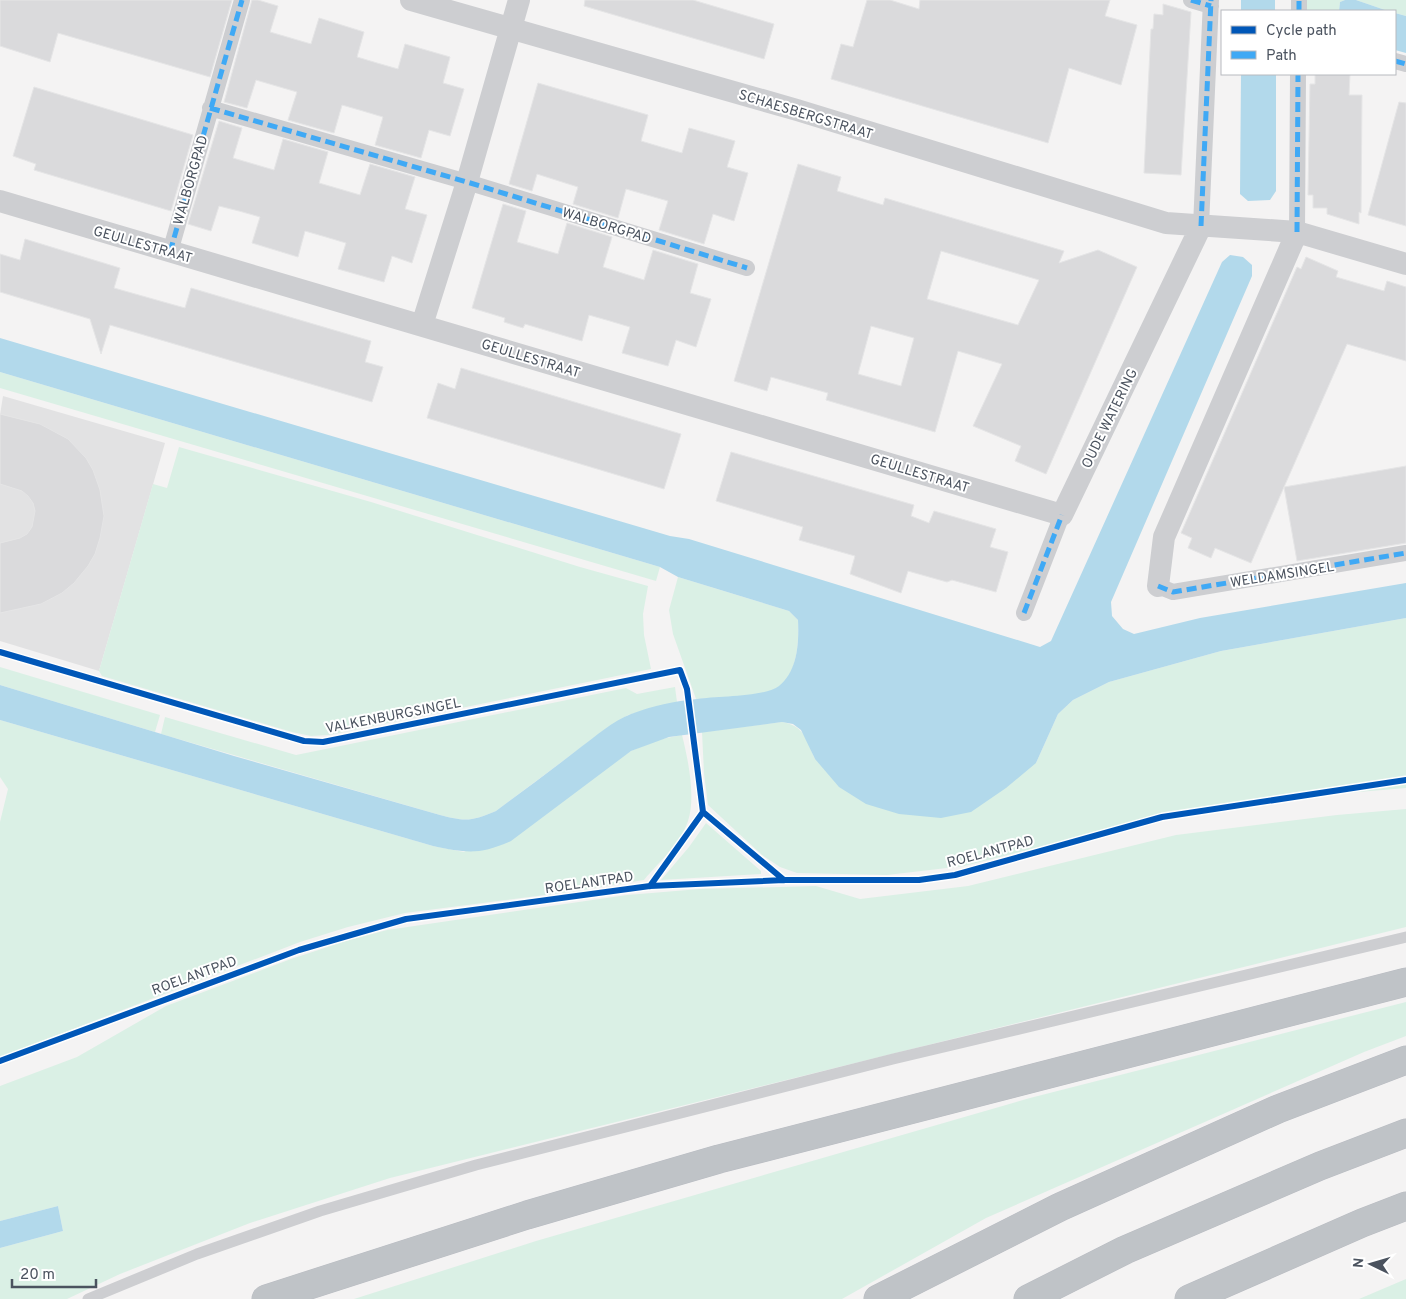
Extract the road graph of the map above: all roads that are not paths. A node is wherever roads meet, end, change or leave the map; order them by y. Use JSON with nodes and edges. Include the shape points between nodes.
{"nodes":[{"id":1,"x":242,"y":0,"type":"edge"},
{"id":2,"x":411,"y":0,"type":"edge"},
{"id":3,"x":519,"y":0,"type":"edge"},
{"id":4,"x":1191,"y":0,"type":"edge"},
{"id":5,"x":1211,"y":3,"type":"edge"},
{"id":6,"x":511,"y":29,"type":"junction"},
{"id":7,"x":1298,"y":75,"type":"edge"},
{"id":8,"x":210,"y":108,"type":"junction"},
{"id":9,"x":467,"y":182,"type":"junction"},
{"id":10,"x":0,"y":201,"type":"edge"},
{"id":11,"x":1201,"y":226,"type":"junction"},
{"id":12,"x":1296,"y":232,"type":"junction"},
{"id":13,"x":170,"y":252,"type":"junction"},
{"id":14,"x":1406,"y":264,"type":"edge"},
{"id":15,"x":748,"y":268,"type":"dead end"},
{"id":16,"x":422,"y":326,"type":"junction"},
{"id":17,"x":1062,"y":515,"type":"junction"},
{"id":18,"x":1406,"y":553,"type":"edge"},
{"id":19,"x":1158,"y":586,"type":"joint"},
{"id":20,"x":1024,"y":613,"type":"dead end"},
{"id":21,"x":1406,"y":937,"type":"edge"},
{"id":22,"x":1406,"y":982,"type":"edge"},
{"id":23,"x":1406,"y":1060,"type":"edge"},
{"id":24,"x":1406,"y":1134,"type":"edge"},
{"id":25,"x":1406,"y":1206,"type":"edge"},
{"id":26,"x":277,"y":1295,"type":"edge"},
{"id":27,"x":88,"y":1299,"type":"edge"},
{"id":28,"x":247,"y":1299,"type":"edge"},
{"id":29,"x":878,"y":1299,"type":"edge"},
{"id":30,"x":1028,"y":1299,"type":"edge"},
{"id":31,"x":1189,"y":1299,"type":"edge"}],
"edges":[{"from":1,"to":8,"type":"street","name":"WALBORGPAD"},
{"from":2,"to":6,"type":"street","name":"SCHAESBERGSTRAAT"},
{"from":3,"to":6,"type":"street"},
{"from":4,"to":5,"type":"street"},
{"from":5,"to":11,"type":"street","name":"OUDE WATERING"},
{"from":6,"to":9,"type":"street"},
{"from":6,"to":11,"type":"street","name":"SCHAESBERGSTRAAT","via":[[797,110],[1166,223]]},
{"from":7,"to":12,"type":"street"},
{"from":8,"to":9,"type":"street","name":"WALBORGPAD"},
{"from":8,"to":13,"type":"street","name":"WALBORGPAD"},
{"from":9,"to":15,"type":"street","name":"WALBORGPAD"},
{"from":9,"to":16,"type":"street"},
{"from":10,"to":13,"type":"street","name":"GEULLESTRAAT"},
{"from":11,"to":12,"type":"street"},
{"from":11,"to":17,"type":"street","name":"OUDE WATERING"},
{"from":12,"to":14,"type":"street"},
{"from":12,"to":19,"type":"street","via":[[1164,537]]},
{"from":13,"to":16,"type":"street","name":"GEULLESTRAAT"},
{"from":16,"to":17,"type":"street","name":"GEULLESTRAAT"},
{"from":17,"to":20,"type":"street","name":"OUDE WATERING"},
{"from":18,"to":19,"type":"street","name":"WELDAMSINGEL","via":[[1173,592]]},
{"from":21,"to":27,"type":"lane","via":[[902,1056],[476,1165],[320,1211],[197,1254]]},
{"from":22,"to":26,"type":"highway","via":[[719,1159],[527,1215]]},
{"from":23,"to":29,"type":"highway","via":[[1278,1109],[1060,1207]]},
{"from":24,"to":30,"type":"highway","via":[[1320,1166],[1125,1250]]},
{"from":25,"to":31,"type":"highway"},
{"from":26,"to":28,"type":"highway"}]}
